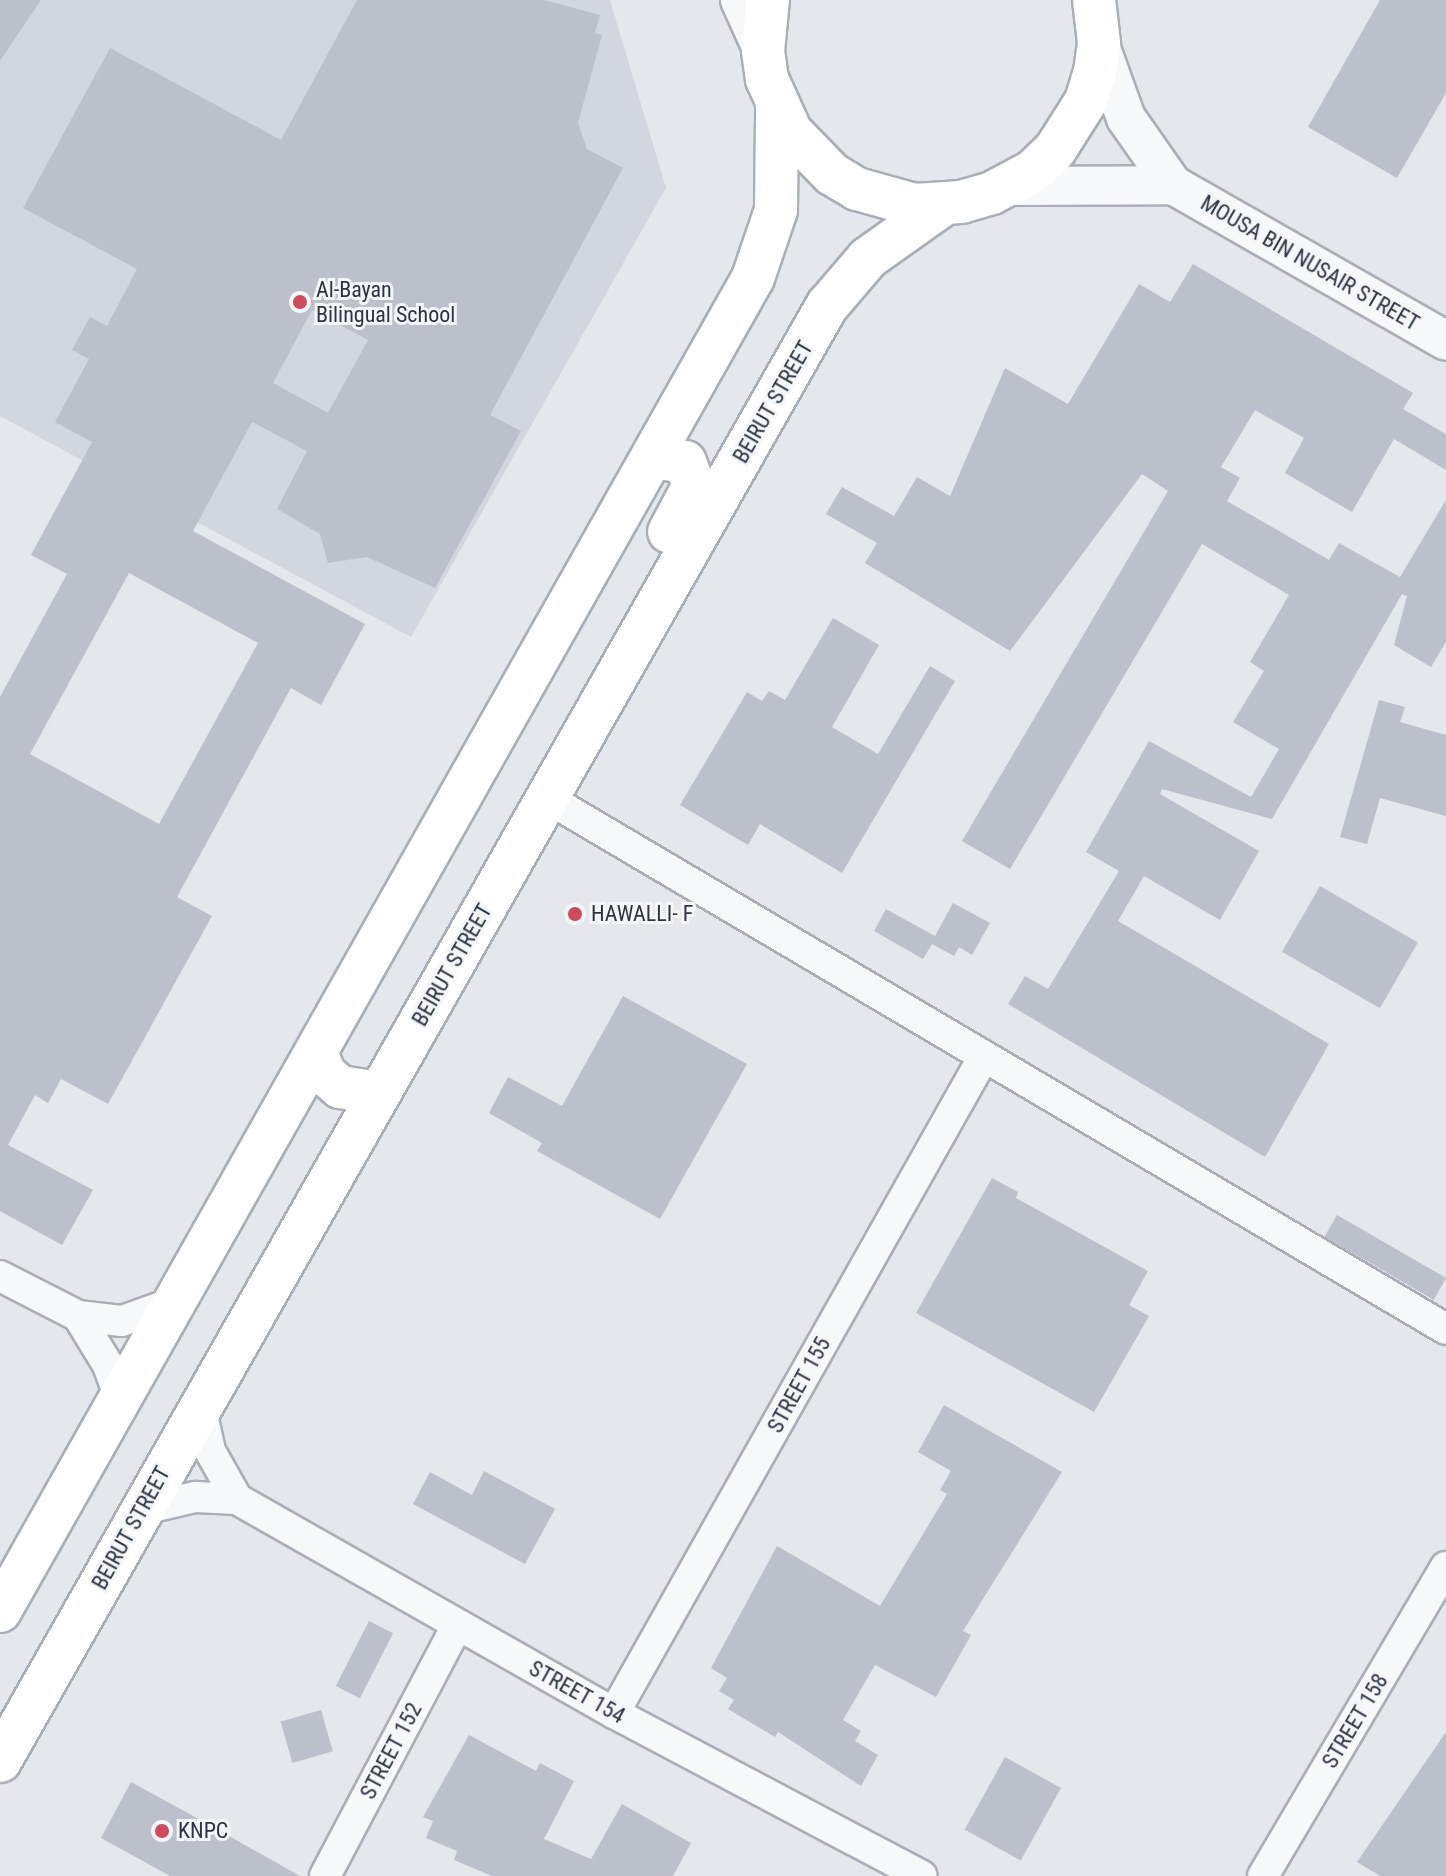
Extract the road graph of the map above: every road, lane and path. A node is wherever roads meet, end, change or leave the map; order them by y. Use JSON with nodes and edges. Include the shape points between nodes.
{"nodes":[{"id":1,"x":740,"y":0,"type":"edge"},
{"id":2,"x":768,"y":0,"type":"edge"},
{"id":3,"x":1094,"y":0,"type":"edge"},
{"id":4,"x":1099,"y":43,"type":"junction"},
{"id":5,"x":763,"y":51,"type":"junction"},
{"id":6,"x":777,"y":106,"type":"junction"},
{"id":7,"x":1173,"y":185,"type":"junction"},
{"id":8,"x":1007,"y":186,"type":"junction"},
{"id":9,"x":944,"y":204,"type":"junction"},
{"id":10,"x":1446,"y":341,"type":"edge"},
{"id":11,"x":653,"y":457,"type":"junction"},
{"id":12,"x":575,"y":749,"type":"junction"},
{"id":13,"x":547,"y":798,"type":"junction"},
{"id":14,"x":984,"y":1056,"type":"junction"},
{"id":15,"x":318,"y":1057,"type":"junction"},
{"id":16,"x":379,"y":1093,"type":"junction"},
{"id":17,"x":0,"y":1276,"type":"edge"},
{"id":18,"x":178,"y":1301,"type":"junction"},
{"id":19,"x":78,"y":1316,"type":"junction"},
{"id":20,"x":1446,"y":1329,"type":"edge"},
{"id":21,"x":121,"y":1400,"type":"junction"},
{"id":22,"x":200,"y":1405,"type":"junction"},
{"id":23,"x":237,"y":1499,"type":"junction"},
{"id":24,"x":140,"y":1510,"type":"junction"},
{"id":25,"x":1446,"y":1567,"type":"edge"},
{"id":26,"x":0,"y":1611,"type":"edge"},
{"id":27,"x":457,"y":1626,"type":"junction"},
{"id":28,"x":614,"y":1713,"type":"junction"},
{"id":29,"x":0,"y":1761,"type":"edge"},
{"id":30,"x":325,"y":1876,"type":"edge"},
{"id":31,"x":922,"y":1876,"type":"edge"},
{"id":32,"x":1263,"y":1876,"type":"edge"}],
"edges":[{"from":1,"to":5,"type":"street"},
{"from":2,"to":5,"type":"main road"},
{"from":3,"to":4,"type":"main road"},
{"from":4,"to":7,"type":"street","name":"MOUSA BIN NUSAIR STREET","via":[[1126,118]]},
{"from":4,"to":8,"type":"main road","via":[[1086,101],[1072,127],[1033,171]]},
{"from":5,"to":6,"type":"main road"},
{"from":6,"to":9,"type":"main road","via":[[810,155],[832,174],[886,199]]},
{"from":6,"to":11,"type":"main road","via":[[778,188],[772,232],[753,278]]},
{"from":7,"to":8,"type":"street"},
{"from":7,"to":10,"type":"street","name":"MOUSA BIN NUSAIR STREET"},
{"from":8,"to":9,"type":"main road"},
{"from":9,"to":12,"type":"main road","name":"BEIRUT STREET","via":[[885,244],[838,291]]},
{"from":11,"to":12,"type":"main road","via":[[685,462],[694,485],[601,658]]},
{"from":11,"to":15,"type":"main road"},
{"from":12,"to":13,"type":"main road","name":"BEIRUT STREET"},
{"from":13,"to":14,"type":"street"},
{"from":13,"to":16,"type":"main road","name":"BEIRUT STREET"},
{"from":14,"to":20,"type":"street"},
{"from":14,"to":28,"type":"street","name":"STREET 155"},
{"from":15,"to":16,"type":"main road","via":[[325,1074],[340,1087]]},
{"from":15,"to":18,"type":"main road"},
{"from":16,"to":22,"type":"main road","name":"BEIRUT STREET"},
{"from":17,"to":19,"type":"street"},
{"from":18,"to":19,"type":"street","via":[[148,1316],[122,1321]]},
{"from":18,"to":21,"type":"main road"},
{"from":19,"to":21,"type":"street","via":[[104,1357]]},
{"from":21,"to":26,"type":"main road"},
{"from":22,"to":23,"type":"street","via":[[210,1451]]},
{"from":22,"to":24,"type":"main road","name":"BEIRUT STREET"},
{"from":23,"to":24,"type":"street","name":"STREET 154","via":[[195,1497]]},
{"from":23,"to":27,"type":"street","name":"STREET 154"},
{"from":24,"to":29,"type":"main road","name":"BEIRUT STREET"},
{"from":25,"to":32,"type":"street","name":"STREET 158"},
{"from":27,"to":28,"type":"street","name":"STREET 154"},
{"from":27,"to":30,"type":"street","name":"STREET 152"},
{"from":28,"to":31,"type":"street","name":"STREET 154"}]}
